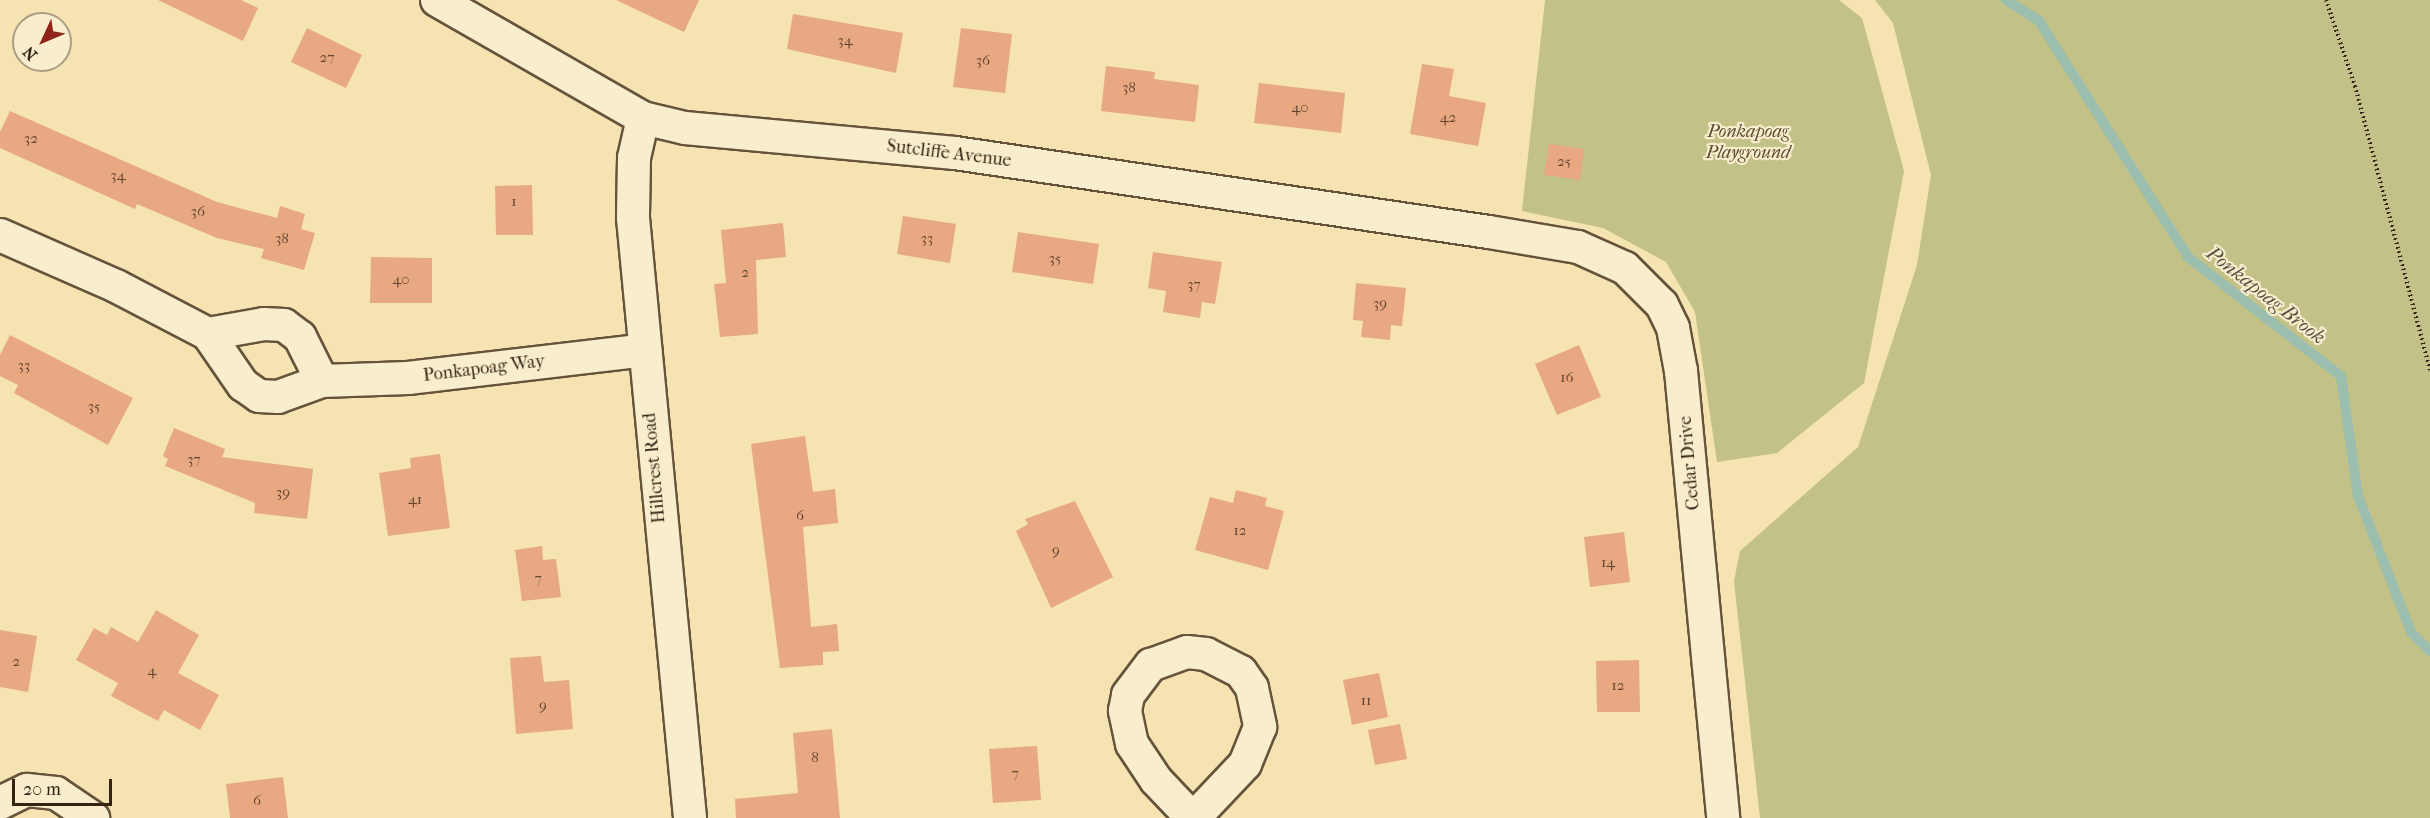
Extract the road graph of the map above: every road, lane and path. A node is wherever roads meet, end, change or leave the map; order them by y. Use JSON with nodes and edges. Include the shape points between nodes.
{"nodes":[{"id":1,"x":437,"y":0,"type":"edge"},
{"id":2,"x":2326,"y":0,"type":"edge"},
{"id":3,"x":643,"y":118,"type":"junction"},
{"id":4,"x":1489,"y":232,"type":"joint"},
{"id":5,"x":0,"y":235,"type":"edge"},
{"id":6,"x":208,"y":334,"type":"junction"},
{"id":7,"x":645,"y":350,"type":"junction"},
{"id":8,"x":2430,"y":370,"type":"edge"},
{"id":9,"x":322,"y":381,"type":"junction"},
{"id":10,"x":0,"y":803,"type":"edge"},
{"id":11,"x":93,"y":818,"type":"edge"},
{"id":12,"x":690,"y":818,"type":"edge"},
{"id":13,"x":1193,"y":818,"type":"edge"},
{"id":14,"x":1722,"y":818,"type":"edge"}],
"edges":[{"from":1,"to":3,"type":"street","name":"Sutcliffe Avenue"},
{"from":2,"to":8,"type":"path","via":[[2355,86]]},
{"from":3,"to":4,"type":"street","name":"Sutcliffe Avenue","via":[[685,128],[955,153]]},
{"from":3,"to":7,"type":"street","name":"Hillcrest Road","via":[[634,158],[633,218]]},
{"from":4,"to":14,"type":"street","name":"Cedar Drive","via":[[1578,247],[1604,256],[1645,284],[1673,328],[1683,383]]},
{"from":5,"to":6,"type":"street","via":[[116,286]]},
{"from":6,"to":9,"type":"street","via":[[284,325],[300,337]]},
{"from":6,"to":9,"type":"street","name":"Ponkapoag Way","via":[[228,369],[259,396],[278,397]]},
{"from":7,"to":9,"type":"street","name":"Ponkapoag Way","via":[[408,378]]},
{"from":7,"to":12,"type":"street","name":"Hillcrest Road"},
{"from":10,"to":11,"type":"street","via":[[27,790],[56,793]]},
{"from":13,"to":13,"type":"street","via":[[1245,764],[1260,727],[1252,688],[1240,672],[1224,660],[1187,652],[1151,665],[1128,695],[1125,711],[1132,744],[1156,780]]}]}
